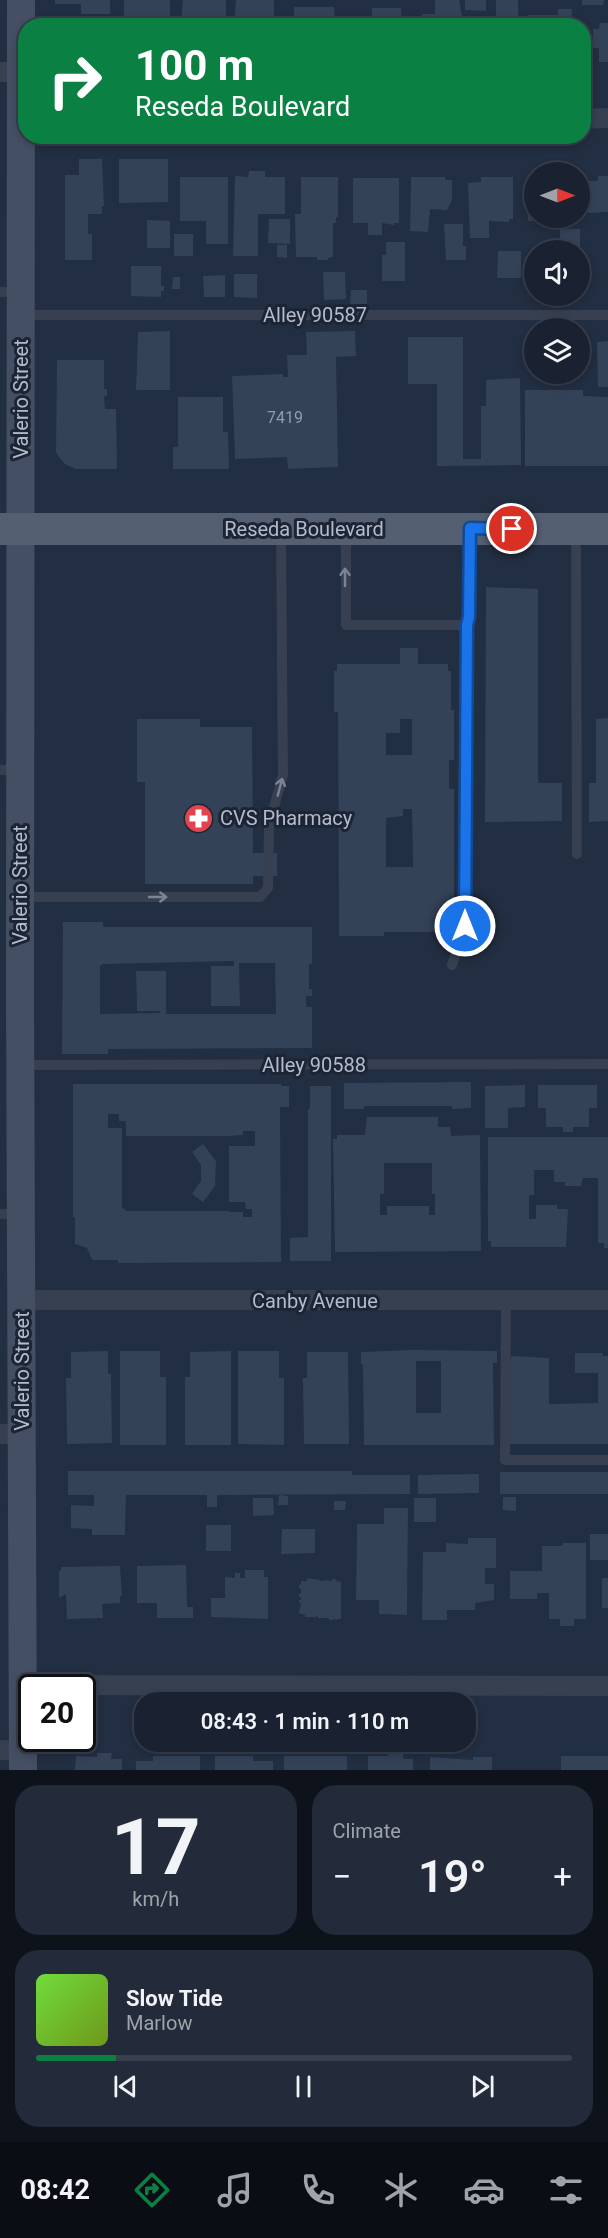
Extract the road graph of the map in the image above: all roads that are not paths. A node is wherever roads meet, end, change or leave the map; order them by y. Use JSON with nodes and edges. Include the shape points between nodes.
{"nodes":[{"id":1,"x":21,"y":0,"type":"edge"},
{"id":2,"x":20,"y":18,"type":"edge"},
{"id":3,"x":18,"y":43,"type":"edge"},
{"id":4,"x":16,"y":72,"type":"edge"},
{"id":5,"x":591,"y":118,"type":"edge"},
{"id":6,"x":608,"y":118,"type":"edge"},
{"id":7,"x":15,"y":300,"type":"edge"},
{"id":8,"x":608,"y":315,"type":"edge"},
{"id":9,"x":470,"y":528,"type":"junction"},
{"id":10,"x":11,"y":529,"type":"edge"},
{"id":11,"x":280,"y":529,"type":"junction"},
{"id":12,"x":346,"y":529,"type":"junction"},
{"id":13,"x":576,"y":529,"type":"junction"},
{"id":14,"x":608,"y":529,"type":"edge"},
{"id":15,"x":467,"y":625,"type":"junction"},
{"id":16,"x":10,"y":770,"type":"edge"},
{"id":17,"x":577,"y":854,"type":"dead end"},
{"id":18,"x":21,"y":897,"type":"junction"},
{"id":19,"x":452,"y":964,"type":"dead end"},
{"id":20,"x":10,"y":990,"type":"edge"},
{"id":21,"x":608,"y":1064,"type":"edge"},
{"id":22,"x":21,"y":1065,"type":"junction"},
{"id":23,"x":10,"y":1214,"type":"edge"},
{"id":24,"x":21,"y":1300,"type":"junction"},
{"id":25,"x":506,"y":1300,"type":"junction"},
{"id":26,"x":608,"y":1300,"type":"edge"},
{"id":27,"x":11,"y":1434,"type":"edge"},
{"id":28,"x":608,"y":1460,"type":"edge"},
{"id":29,"x":22,"y":1674,"type":"edge"},
{"id":30,"x":96,"y":1685,"type":"edge"},
{"id":31,"x":608,"y":1686,"type":"edge"},
{"id":32,"x":18,"y":1730,"type":"edge"},
{"id":33,"x":15,"y":1757,"type":"edge"}],
"edges":[{"from":1,"to":2,"type":"street","name":"Valerio Street"},
{"from":3,"to":4,"type":"street","name":"Valerio Street"},
{"from":4,"to":7,"type":"street","name":"Valerio Street"},
{"from":5,"to":6,"type":"street"},
{"from":7,"to":8,"type":"lane","name":"Alley 90587"},
{"from":7,"to":10,"type":"street","name":"Valerio Street"},
{"from":9,"to":12,"type":"main road","name":"Reseda Boulevard"},
{"from":9,"to":13,"type":"main road","name":"Reseda Boulevard"},
{"from":9,"to":15,"type":"lane"},
{"from":10,"to":11,"type":"main road","name":"Reseda Boulevard"},
{"from":10,"to":16,"type":"street","name":"Valerio Street"},
{"from":11,"to":12,"type":"main road","name":"Reseda Boulevard"},
{"from":18,"to":11,"type":"lane","one_way":true,"via":[[260,897],[268,888],[270,824],[283,775]]},
{"from":15,"to":12,"type":"lane","one_way":true,"via":[[346,625]]},
{"from":13,"to":14,"type":"main road","name":"Reseda Boulevard"},
{"from":13,"to":17,"type":"lane"},
{"from":15,"to":19,"type":"lane","via":[[465,926]]},
{"from":16,"to":18,"type":"street","name":"Valerio Street"},
{"from":18,"to":20,"type":"street","name":"Valerio Street"},
{"from":20,"to":22,"type":"street","name":"Valerio Street"},
{"from":21,"to":22,"type":"lane","name":"Alley 90588"},
{"from":22,"to":23,"type":"street","name":"Valerio Street"},
{"from":23,"to":24,"type":"street","name":"Valerio Street"},
{"from":24,"to":25,"type":"street","name":"Canby Avenue"},
{"from":24,"to":27,"type":"street","name":"Valerio Street"},
{"from":25,"to":26,"type":"street","name":"Canby Avenue"},
{"from":25,"to":28,"type":"lane","via":[[505,1460]]},
{"from":27,"to":29,"type":"street","name":"Valerio Street"},
{"from":30,"to":31,"type":"street"},
{"from":32,"to":33,"type":"street","name":"Valerio Street"}]}
